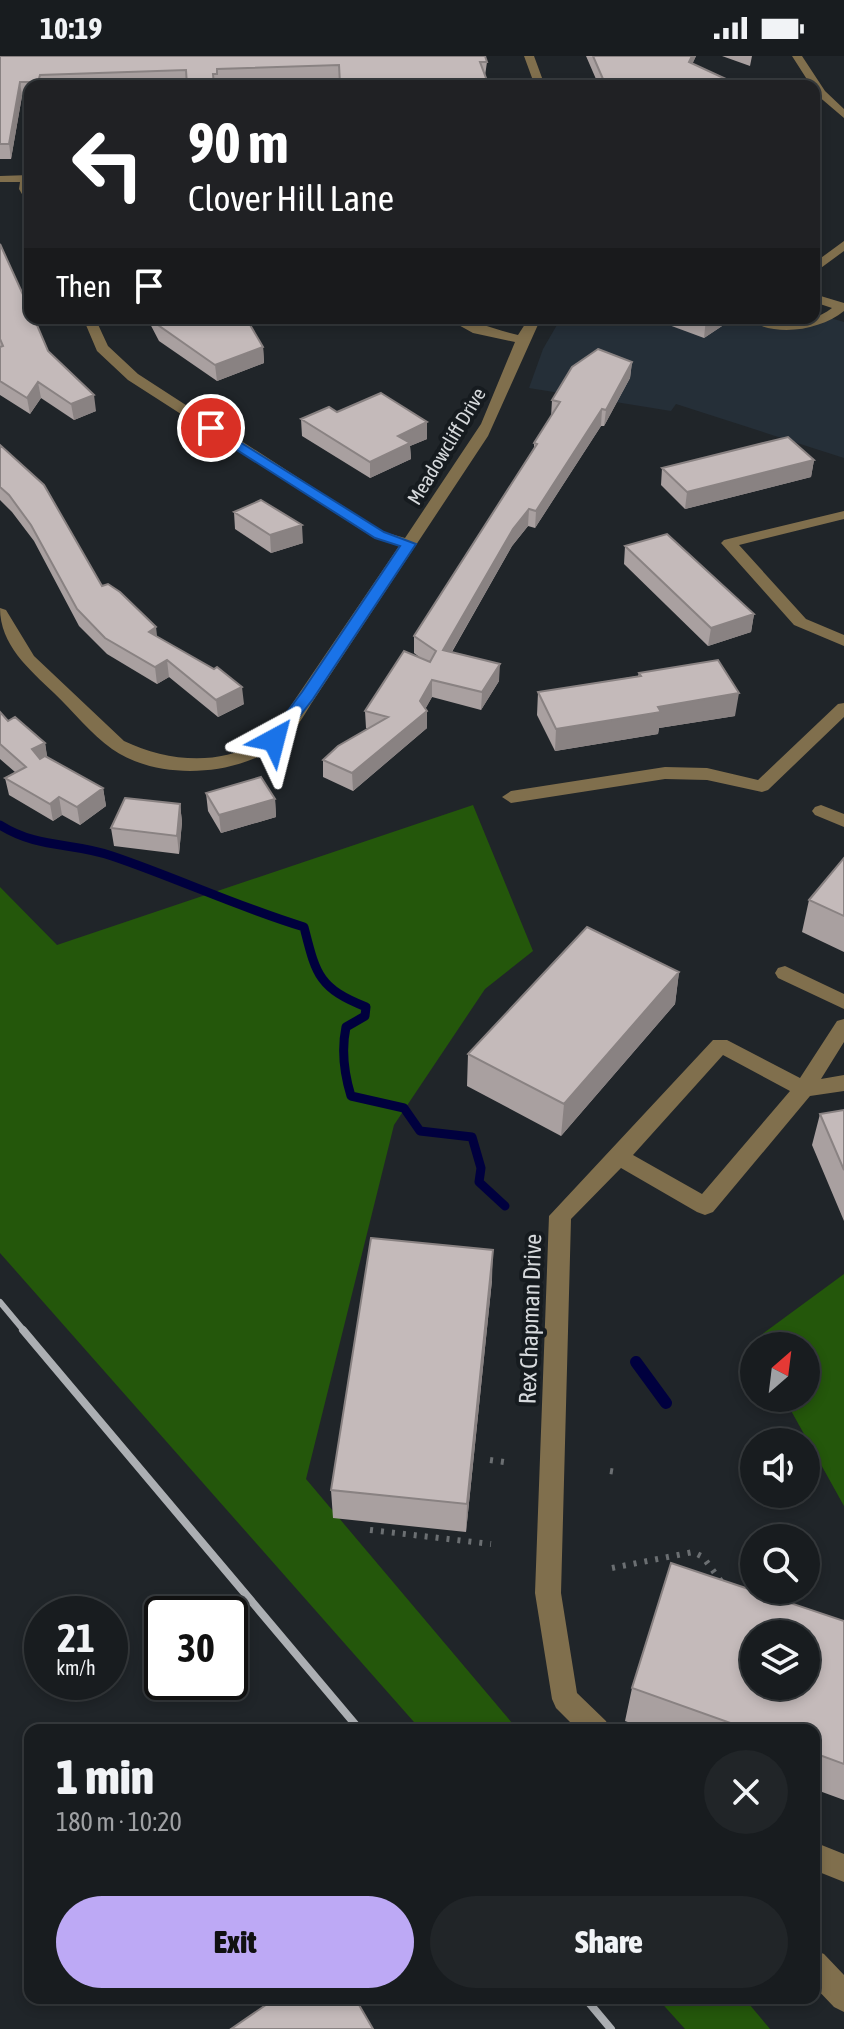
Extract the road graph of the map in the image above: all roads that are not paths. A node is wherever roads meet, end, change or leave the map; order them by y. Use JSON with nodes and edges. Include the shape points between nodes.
{"nodes":[{"id":1,"x":529,"y":56,"type":"edge"},
{"id":2,"x":797,"y":56,"type":"edge"},
{"id":3,"x":538,"y":80,"type":"edge"},
{"id":4,"x":813,"y":80,"type":"edge"},
{"id":5,"x":820,"y":91,"type":"edge"},
{"id":6,"x":844,"y":115,"type":"edge"},
{"id":7,"x":24,"y":178,"type":"edge"},
{"id":8,"x":0,"y":179,"type":"edge"},
{"id":9,"x":844,"y":245,"type":"edge"},
{"id":10,"x":820,"y":264,"type":"edge"},
{"id":11,"x":820,"y":300,"type":"edge"},
{"id":12,"x":843,"y":306,"type":"edge"},
{"id":13,"x":820,"y":321,"type":"edge"},
{"id":14,"x":92,"y":324,"type":"edge"},
{"id":15,"x":465,"y":324,"type":"edge"},
{"id":16,"x":532,"y":324,"type":"edge"},
{"id":17,"x":778,"y":324,"type":"edge"},
{"id":18,"x":800,"y":324,"type":"edge"},
{"id":19,"x":523,"y":340,"type":"junction"},
{"id":20,"x":844,"y":515,"type":"edge"},
{"id":21,"x":409,"y":544,"type":"junction"},
{"id":22,"x":0,"y":613,"type":"edge"},
{"id":23,"x":844,"y":641,"type":"edge"},
{"id":24,"x":844,"y":708,"type":"edge"},
{"id":25,"x":511,"y":797,"type":"dead end"},
{"id":26,"x":821,"y":811,"type":"dead end"},
{"id":27,"x":844,"y":821,"type":"edge"},
{"id":28,"x":785,"y":973,"type":"dead end"},
{"id":29,"x":844,"y":1002,"type":"edge"},
{"id":30,"x":844,"y":1026,"type":"edge"},
{"id":31,"x":844,"y":1083,"type":"edge"},
{"id":32,"x":804,"y":1089,"type":"junction"},
{"id":33,"x":619,"y":1157,"type":"junction"},
{"id":34,"x":591,"y":1724,"type":"edge"},
{"id":35,"x":820,"y":1858,"type":"edge"},
{"id":36,"x":844,"y":1868,"type":"edge"},
{"id":37,"x":820,"y":1971,"type":"edge"},
{"id":38,"x":844,"y":1997,"type":"edge"}],
"edges":[{"from":1,"to":3,"type":"street"},
{"from":2,"to":4,"type":"street"},
{"from":5,"to":6,"type":"street"},
{"from":7,"to":8,"type":"street"},
{"from":9,"to":10,"type":"street"},
{"from":11,"to":12,"type":"street"},
{"from":12,"to":13,"type":"street"},
{"from":14,"to":21,"type":"street","via":[[102,348],[133,377],[367,528]]},
{"from":15,"to":19,"type":"street"},
{"from":16,"to":19,"type":"street","name":"Meadowcliff Drive"},
{"from":17,"to":18,"type":"street"},
{"from":19,"to":21,"type":"street","name":"Meadowcliff Drive","via":[[493,413]]},
{"from":20,"to":23,"type":"street","via":[[729,543],[800,622]]},
{"from":21,"to":22,"type":"street","name":"Meadowcliff Drive","via":[[274,740],[213,763],[158,762],[118,745],[28,659]]},
{"from":24,"to":25,"type":"street","via":[[762,786],[707,774],[665,773]]},
{"from":26,"to":27,"type":"street"},
{"from":28,"to":29,"type":"street"},
{"from":30,"to":32,"type":"street"},
{"from":31,"to":32,"type":"street"},
{"from":32,"to":33,"type":"street","name":"Rex Chapman Drive","via":[[720,1045]]},
{"from":32,"to":33,"type":"street","via":[[705,1206]]},
{"from":33,"to":34,"type":"street","name":"Rex Chapman Drive","via":[[560,1216],[548,1593],[565,1699]]},
{"from":35,"to":36,"type":"street"},
{"from":37,"to":38,"type":"street"}]}
